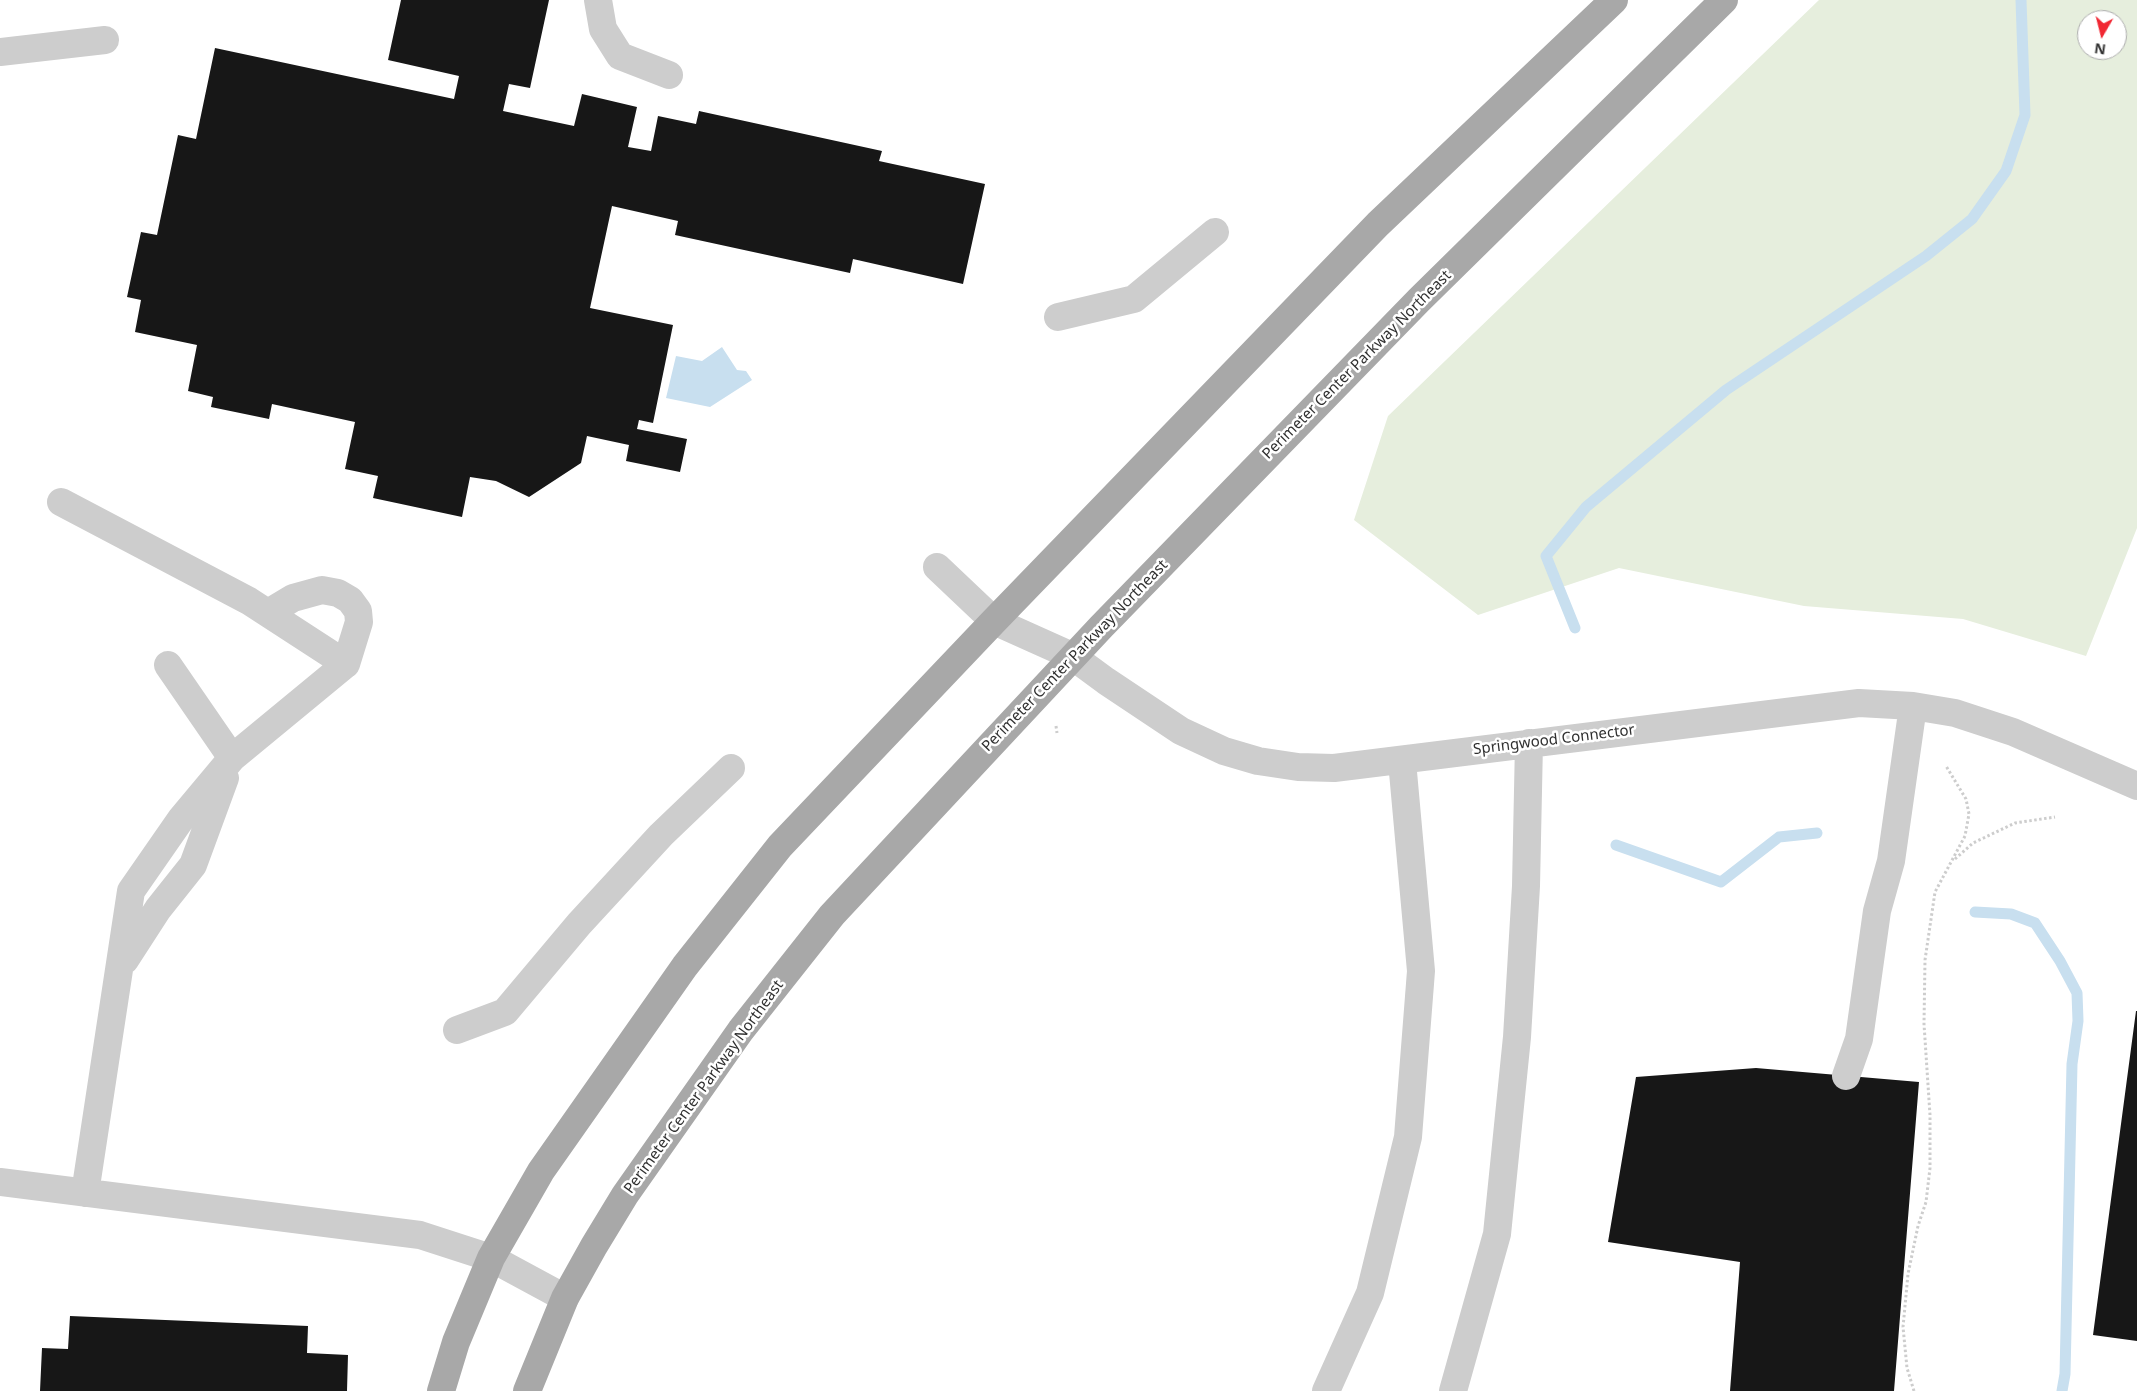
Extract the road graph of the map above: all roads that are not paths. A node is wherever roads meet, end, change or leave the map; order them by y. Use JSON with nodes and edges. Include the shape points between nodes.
{"nodes":[{"id":1,"x":598,"y":0,"type":"edge"},
{"id":2,"x":1614,"y":0,"type":"edge"},
{"id":3,"x":1724,"y":0,"type":"edge"},
{"id":4,"x":106,"y":40,"type":"dead end"},
{"id":5,"x":0,"y":52,"type":"edge"},
{"id":6,"x":669,"y":75,"type":"dead end"},
{"id":7,"x":1216,"y":232,"type":"dead end"},
{"id":8,"x":1058,"y":317,"type":"dead end"},
{"id":9,"x":61,"y":502,"type":"dead end"},
{"id":10,"x":937,"y":567,"type":"dead end"},
{"id":11,"x":268,"y":613,"type":"junction"},
{"id":12,"x":994,"y":621,"type":"junction"},
{"id":13,"x":1072,"y":656,"type":"junction"},
{"id":14,"x":168,"y":664,"type":"dead end"},
{"id":15,"x":346,"y":664,"type":"junction"},
{"id":16,"x":1913,"y":706,"type":"junction"},
{"id":17,"x":1529,"y":744,"type":"junction"},
{"id":18,"x":232,"y":758,"type":"junction"},
{"id":19,"x":1402,"y":761,"type":"junction"},
{"id":20,"x":731,"y":768,"type":"dead end"},
{"id":21,"x":2137,"y":786,"type":"edge"},
{"id":22,"x":120,"y":968,"type":"junction"},
{"id":23,"x":457,"y":1030,"type":"dead end"},
{"id":24,"x":1846,"y":1076,"type":"dead end"},
{"id":25,"x":0,"y":1182,"type":"edge"},
{"id":26,"x":85,"y":1194,"type":"junction"},
{"id":27,"x":491,"y":1258,"type":"junction"},
{"id":28,"x":565,"y":1298,"type":"junction"},
{"id":29,"x":441,"y":1391,"type":"edge"},
{"id":30,"x":527,"y":1391,"type":"edge"},
{"id":31,"x":1326,"y":1391,"type":"edge"},
{"id":32,"x":1453,"y":1391,"type":"edge"}],
"edges":[{"from":1,"to":6,"type":"street","via":[[604,28],[620,56]]},
{"from":2,"to":12,"type":"main road","via":[[1378,224]]},
{"from":3,"to":13,"type":"main road","name":"Perimeter Center Parkway Northeast","via":[[1419,300]]},
{"from":4,"to":5,"type":"street"},
{"from":7,"to":8,"type":"street","via":[[1134,298]]},
{"from":9,"to":11,"type":"street"},
{"from":10,"to":12,"type":"street","name":"Springwood Connector"},
{"from":11,"to":15,"type":"street"},
{"from":11,"to":15,"type":"street","via":[[280,604],[322,590],[338,593],[350,600],[358,611],[359,622]]},
{"from":12,"to":13,"type":"street","name":"Springwood Connector"},
{"from":12,"to":27,"type":"main road","via":[[780,846],[685,966],[541,1171]]},
{"from":13,"to":19,"type":"street","name":"Springwood Connector","via":[[1181,731],[1249,759],[1298,767],[1334,768]]},
{"from":13,"to":28,"type":"main road","name":"Perimeter Center Parkway Northeast","via":[[832,915],[741,1030],[626,1196]]},
{"from":14,"to":18,"type":"street"},
{"from":15,"to":18,"type":"street"},
{"from":16,"to":17,"type":"street","name":"Springwood Connector","via":[[1841,704]]},
{"from":16,"to":21,"type":"street","name":"Springwood Connector","via":[[1955,713],[2013,732]]},
{"from":16,"to":24,"type":"street","via":[[1890,866],[1877,911],[1859,1039]]},
{"from":17,"to":19,"type":"street","name":"Springwood Connector"},
{"from":17,"to":32,"type":"street","via":[[1526,886],[1517,1027],[1497,1234]]},
{"from":18,"to":22,"type":"street","via":[[192,865],[158,909]]},
{"from":18,"to":22,"type":"street","via":[[181,820],[131,891]]},
{"from":19,"to":31,"type":"street","via":[[1422,971],[1408,1137],[1370,1293]]},
{"from":20,"to":23,"type":"street","via":[[661,835],[585,917],[505,1012]]},
{"from":22,"to":26,"type":"street"},
{"from":25,"to":26,"type":"street"},
{"from":26,"to":27,"type":"street","via":[[420,1235]]},
{"from":27,"to":28,"type":"street"},
{"from":27,"to":29,"type":"main road","via":[[456,1342]]},
{"from":28,"to":30,"type":"main road","name":"Perimeter Center Parkway Northeast"}]}
